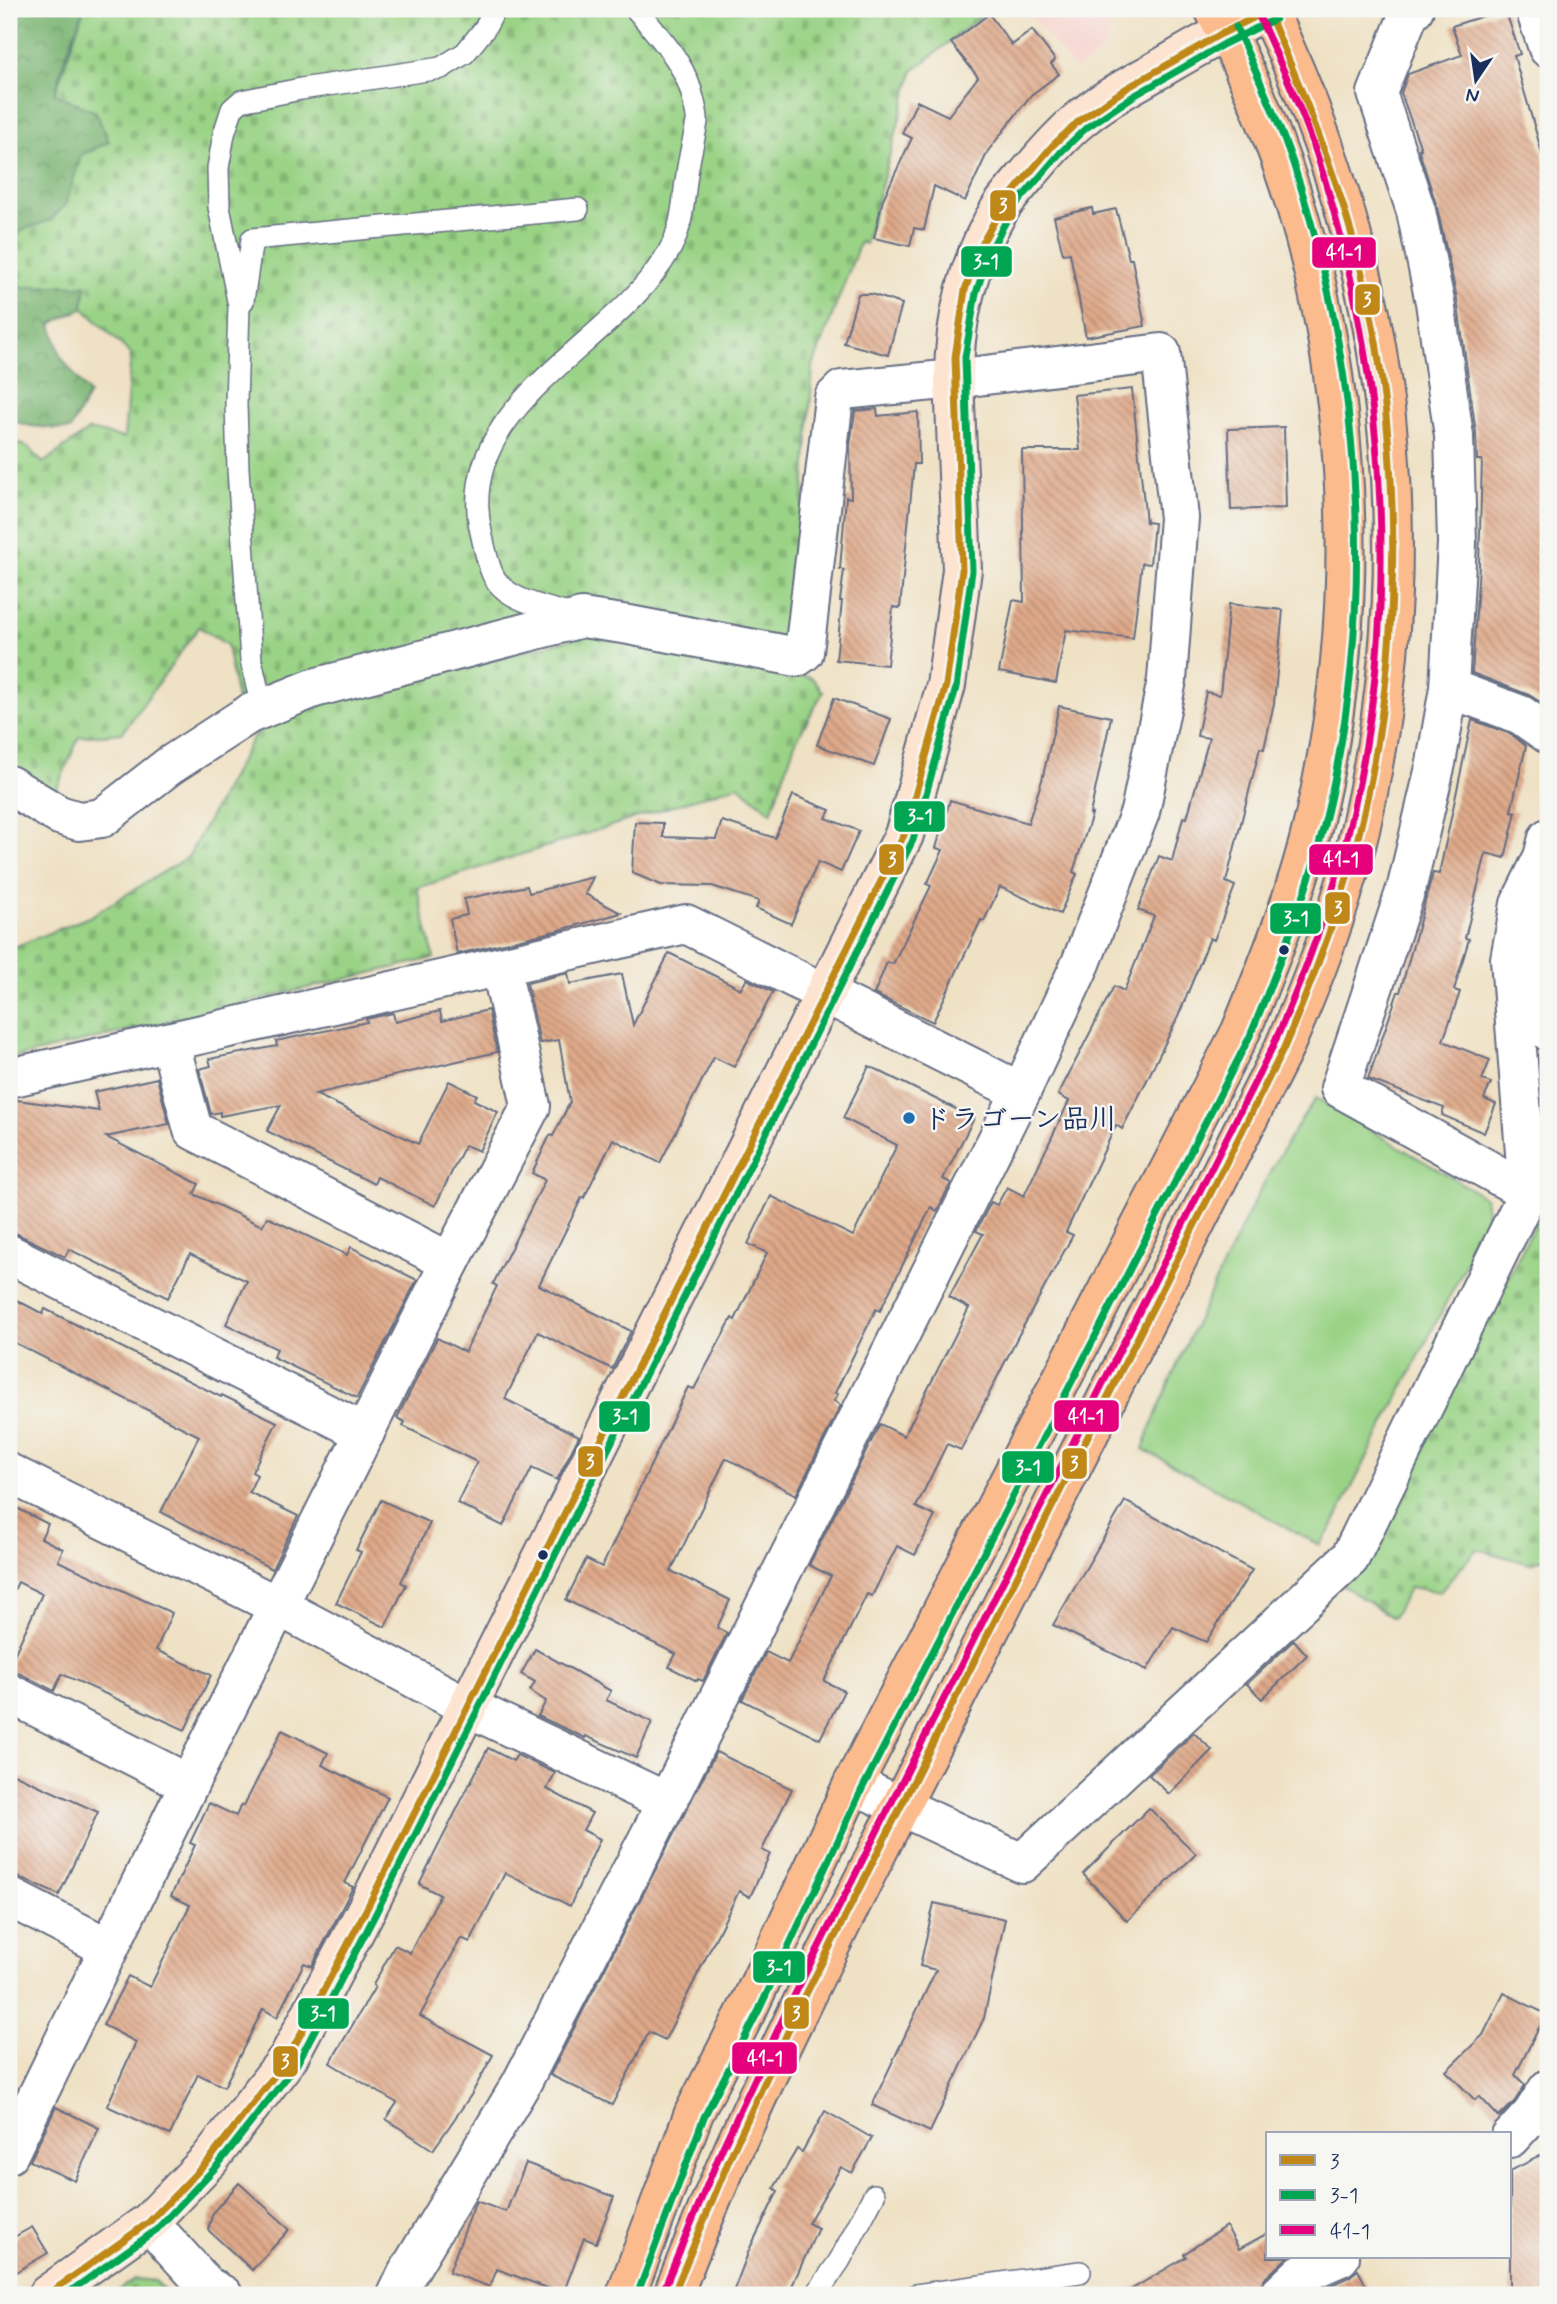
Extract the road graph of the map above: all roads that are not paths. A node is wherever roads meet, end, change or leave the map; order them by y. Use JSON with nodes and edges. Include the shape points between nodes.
{"nodes":[{"id":1,"x":495,"y":9,"type":"edge"},
{"id":2,"x":636,"y":9,"type":"edge"},
{"id":3,"x":1269,"y":9,"type":"edge"},
{"id":4,"x":1413,"y":9,"type":"edge"},
{"id":5,"x":1535,"y":9,"type":"edge"},
{"id":6,"x":1220,"y":20,"type":"edge"},
{"id":7,"x":1548,"y":48,"type":"edge"},
{"id":8,"x":578,"y":209,"type":"dead end"},
{"id":9,"x":239,"y":306,"type":"junction"},
{"id":10,"x":954,"y":379,"type":"junction"},
{"id":11,"x":582,"y":618,"type":"junction"},
{"id":12,"x":1449,"y":688,"type":"junction"},
{"id":13,"x":262,"y":709,"type":"junction"},
{"id":14,"x":1548,"y":734,"type":"edge"},
{"id":15,"x":9,"y":785,"type":"edge"},
{"id":16,"x":1546,"y":847,"type":"edge"},
{"id":17,"x":501,"y":968,"type":"junction"},
{"id":18,"x":825,"y":994,"type":"junction"},
{"id":19,"x":1548,"y":1031,"type":"edge"},
{"id":20,"x":170,"y":1043,"type":"junction"},
{"id":21,"x":9,"y":1078,"type":"edge"},
{"id":22,"x":1021,"y":1092,"type":"junction"},
{"id":23,"x":1528,"y":1192,"type":"junction"},
{"id":24,"x":9,"y":1254,"type":"edge"},
{"id":25,"x":450,"y":1262,"type":"junction"},
{"id":26,"x":365,"y":1433,"type":"junction"},
{"id":27,"x":9,"y":1473,"type":"edge"},
{"id":28,"x":278,"y":1606,"type":"junction"},
{"id":29,"x":9,"y":1693,"type":"edge"},
{"id":30,"x":468,"y":1707,"type":"junction"},
{"id":31,"x":189,"y":1784,"type":"junction"},
{"id":32,"x":853,"y":1784,"type":"junction"},
{"id":33,"x":667,"y":1802,"type":"junction"},
{"id":34,"x":901,"y":1807,"type":"junction"},
{"id":35,"x":9,"y":1897,"type":"edge"},
{"id":36,"x":109,"y":1948,"type":"junction"},
{"id":37,"x":1548,"y":2089,"type":"edge"},
{"id":38,"x":18,"y":2113,"type":"edge"},
{"id":39,"x":1512,"y":2136,"type":"edge"},
{"id":40,"x":9,"y":2154,"type":"edge"},
{"id":41,"x":874,"y":2195,"type":"dead end"},
{"id":42,"x":149,"y":2222,"type":"junction"},
{"id":43,"x":1338,"y":2258,"type":"edge"},
{"id":44,"x":1080,"y":2272,"type":"dead end"},
{"id":45,"x":47,"y":2295,"type":"edge"},
{"id":46,"x":223,"y":2295,"type":"edge"},
{"id":47,"x":397,"y":2295,"type":"edge"},
{"id":48,"x":626,"y":2295,"type":"edge"},
{"id":49,"x":674,"y":2295,"type":"edge"},
{"id":50,"x":816,"y":2295,"type":"edge"},
{"id":51,"x":916,"y":2295,"type":"edge"},
{"id":52,"x":1279,"y":2295,"type":"edge"}],
"edges":[{"from":1,"to":9,"type":"lane","via":[[465,53],[441,68],[301,89],[241,101],[232,109],[218,168],[219,207]]},
{"from":2,"to":11,"type":"lane","via":[[681,63],[693,98],[697,120],[679,231],[663,261],[624,308],[528,394],[481,469],[476,499],[493,576],[513,596]]},
{"from":3,"to":6,"type":"street"},
{"from":3,"to":34,"type":"main road","via":[[1300,80],[1350,225],[1381,375],[1390,452],[1392,605],[1375,758],[1338,907],[1283,1050]]},
{"from":4,"to":12,"type":"street","via":[[1377,93],[1416,211],[1435,302],[1454,436],[1457,543]]},
{"from":5,"to":7,"type":"street"},
{"from":6,"to":10,"type":"street","via":[[1086,114],[1060,137],[1002,206],[967,284],[954,348]]},
{"from":6,"to":32,"type":"main road","via":[[1283,167],[1305,238],[1335,382],[1346,517],[1345,603],[1329,750],[1294,893],[1241,1031]]},
{"from":8,"to":9,"type":"lane","via":[[252,239],[244,299]]},
{"from":9,"to":13,"type":"lane","via":[[238,469],[251,660]]},
{"from":10,"to":11,"type":"street","via":[[842,390],[834,398],[804,652],[797,657]]},
{"from":10,"to":18,"type":"street","via":[[962,570],[946,685],[904,835]]},
{"from":10,"to":22,"type":"street","via":[[1161,353],[1179,518],[1167,680],[1140,812],[1081,963]]},
{"from":11,"to":13,"type":"street","via":[[314,688]]},
{"from":12,"to":14,"type":"street","via":[[1521,715]]},
{"from":12,"to":23,"type":"street","via":[[1407,886],[1340,1088]]},
{"from":13,"to":15,"type":"street","via":[[169,766],[102,818],[79,821],[59,815]]},
{"from":16,"to":19,"type":"street","via":[[1540,930]]},
{"from":16,"to":23,"type":"street","via":[[1520,904],[1510,959]]},
{"from":17,"to":18,"type":"street","via":[[686,924]]},
{"from":17,"to":20,"type":"street"},
{"from":17,"to":25,"type":"street","via":[[531,1106]]},
{"from":18,"to":22,"type":"street"},
{"from":18,"to":30,"type":"street"},
{"from":20,"to":21,"type":"street"},
{"from":20,"to":25,"type":"street","via":[[193,1130]]},
{"from":22,"to":33,"type":"street"},
{"from":23,"to":34,"type":"street","via":[[1350,1558],[1022,1863]]},
{"from":24,"to":26,"type":"street"},
{"from":25,"to":26,"type":"street"},
{"from":26,"to":28,"type":"street"},
{"from":27,"to":28,"type":"street"},
{"from":28,"to":30,"type":"street"},
{"from":28,"to":31,"type":"street"},
{"from":29,"to":31,"type":"street"},
{"from":30,"to":33,"type":"street"},
{"from":30,"to":42,"type":"street","via":[[288,2058],[209,2160]]},
{"from":31,"to":36,"type":"street"},
{"from":32,"to":34,"type":"street"},
{"from":32,"to":48,"type":"main road","via":[[694,2113]]},
{"from":33,"to":47,"type":"street","via":[[521,2084]]},
{"from":34,"to":49,"type":"main road","via":[[739,2134]]},
{"from":35,"to":36,"type":"street"},
{"from":36,"to":38,"type":"street"},
{"from":37,"to":39,"type":"street"},
{"from":38,"to":40,"type":"street"},
{"from":41,"to":50,"type":"lane"},
{"from":42,"to":45,"type":"street"},
{"from":42,"to":46,"type":"street","via":[[206,2286]]},
{"from":43,"to":52,"type":"street","via":[[1301,2274]]},
{"from":44,"to":51,"type":"lane"}]}
